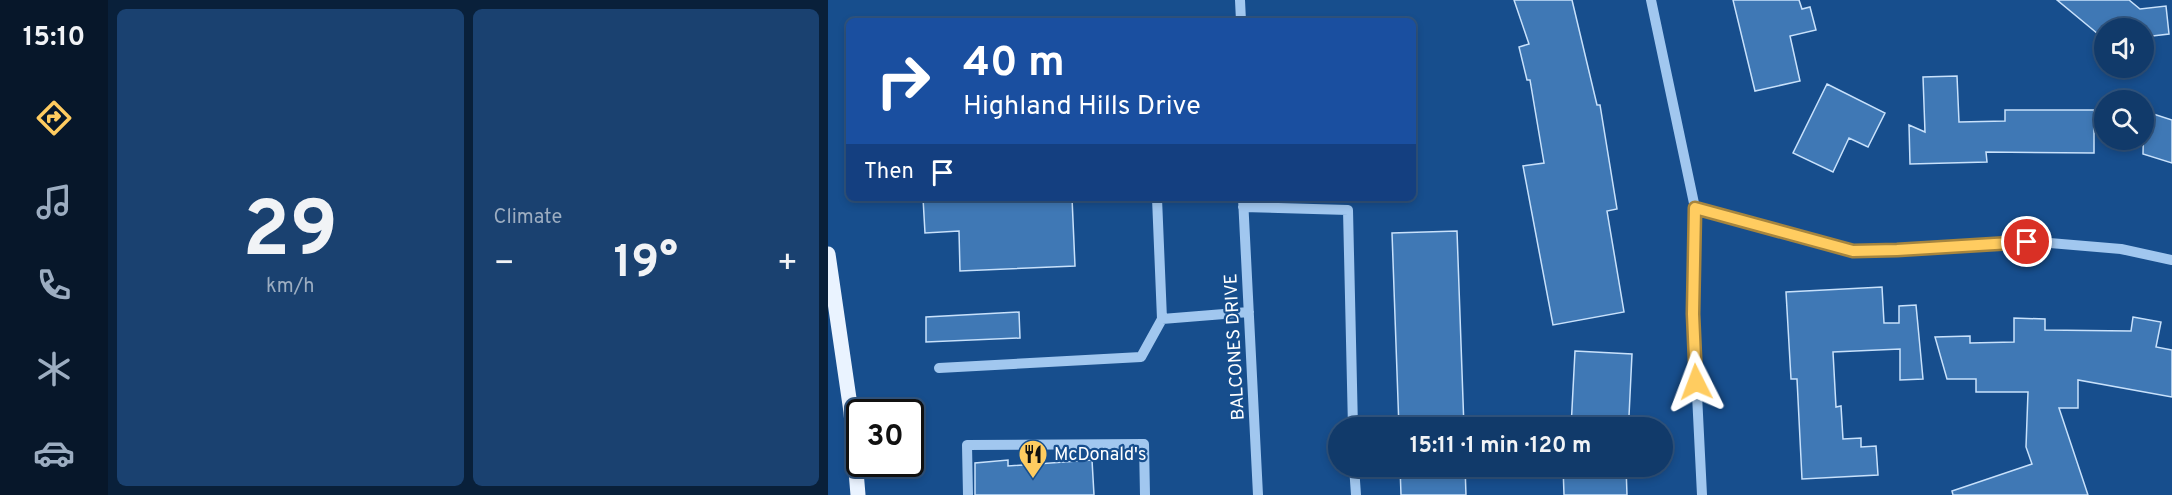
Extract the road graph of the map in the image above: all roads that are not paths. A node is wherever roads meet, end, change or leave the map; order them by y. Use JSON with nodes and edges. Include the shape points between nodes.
{"nodes":[{"id":1,"x":1240,"y":0,"type":"edge"},
{"id":2,"x":1651,"y":0,"type":"edge"},
{"id":3,"x":1241,"y":18,"type":"edge"},
{"id":4,"x":1157,"y":201,"type":"edge"},
{"id":5,"x":1243,"y":203,"type":"edge"},
{"id":6,"x":1695,"y":208,"type":"junction"},
{"id":7,"x":828,"y":254,"type":"edge"},
{"id":8,"x":2172,"y":260,"type":"edge"},
{"id":9,"x":1249,"y":312,"type":"junction"},
{"id":10,"x":1162,"y":319,"type":"junction"},
{"id":11,"x":939,"y":368,"type":"dead end"},
{"id":12,"x":1353,"y":417,"type":"edge"},
{"id":13,"x":1355,"y":477,"type":"edge"},
{"id":14,"x":858,"y":495,"type":"edge"},
{"id":15,"x":968,"y":495,"type":"edge"},
{"id":16,"x":1145,"y":495,"type":"edge"},
{"id":17,"x":1258,"y":495,"type":"edge"},
{"id":18,"x":1356,"y":495,"type":"edge"},
{"id":19,"x":1702,"y":495,"type":"edge"}],
"edges":[{"from":1,"to":3,"type":"street"},
{"from":2,"to":6,"type":"street"},
{"from":4,"to":10,"type":"street"},
{"from":5,"to":9,"type":"street","name":"BALCONES DRIVE"},
{"from":5,"to":12,"type":"street","via":[[1348,210]]},
{"from":6,"to":8,"type":"street","via":[[1853,251],[2027,242],[2121,249]]},
{"from":6,"to":19,"type":"street","via":[[1693,314]]},
{"from":7,"to":14,"type":"main road","via":[[851,412]]},
{"from":9,"to":10,"type":"street"},
{"from":9,"to":17,"type":"street","name":"BALCONES DRIVE"},
{"from":10,"to":11,"type":"street","via":[[1141,357]]},
{"from":13,"to":18,"type":"street"},
{"from":15,"to":16,"type":"street","via":[[967,445],[1144,444]]}]}
